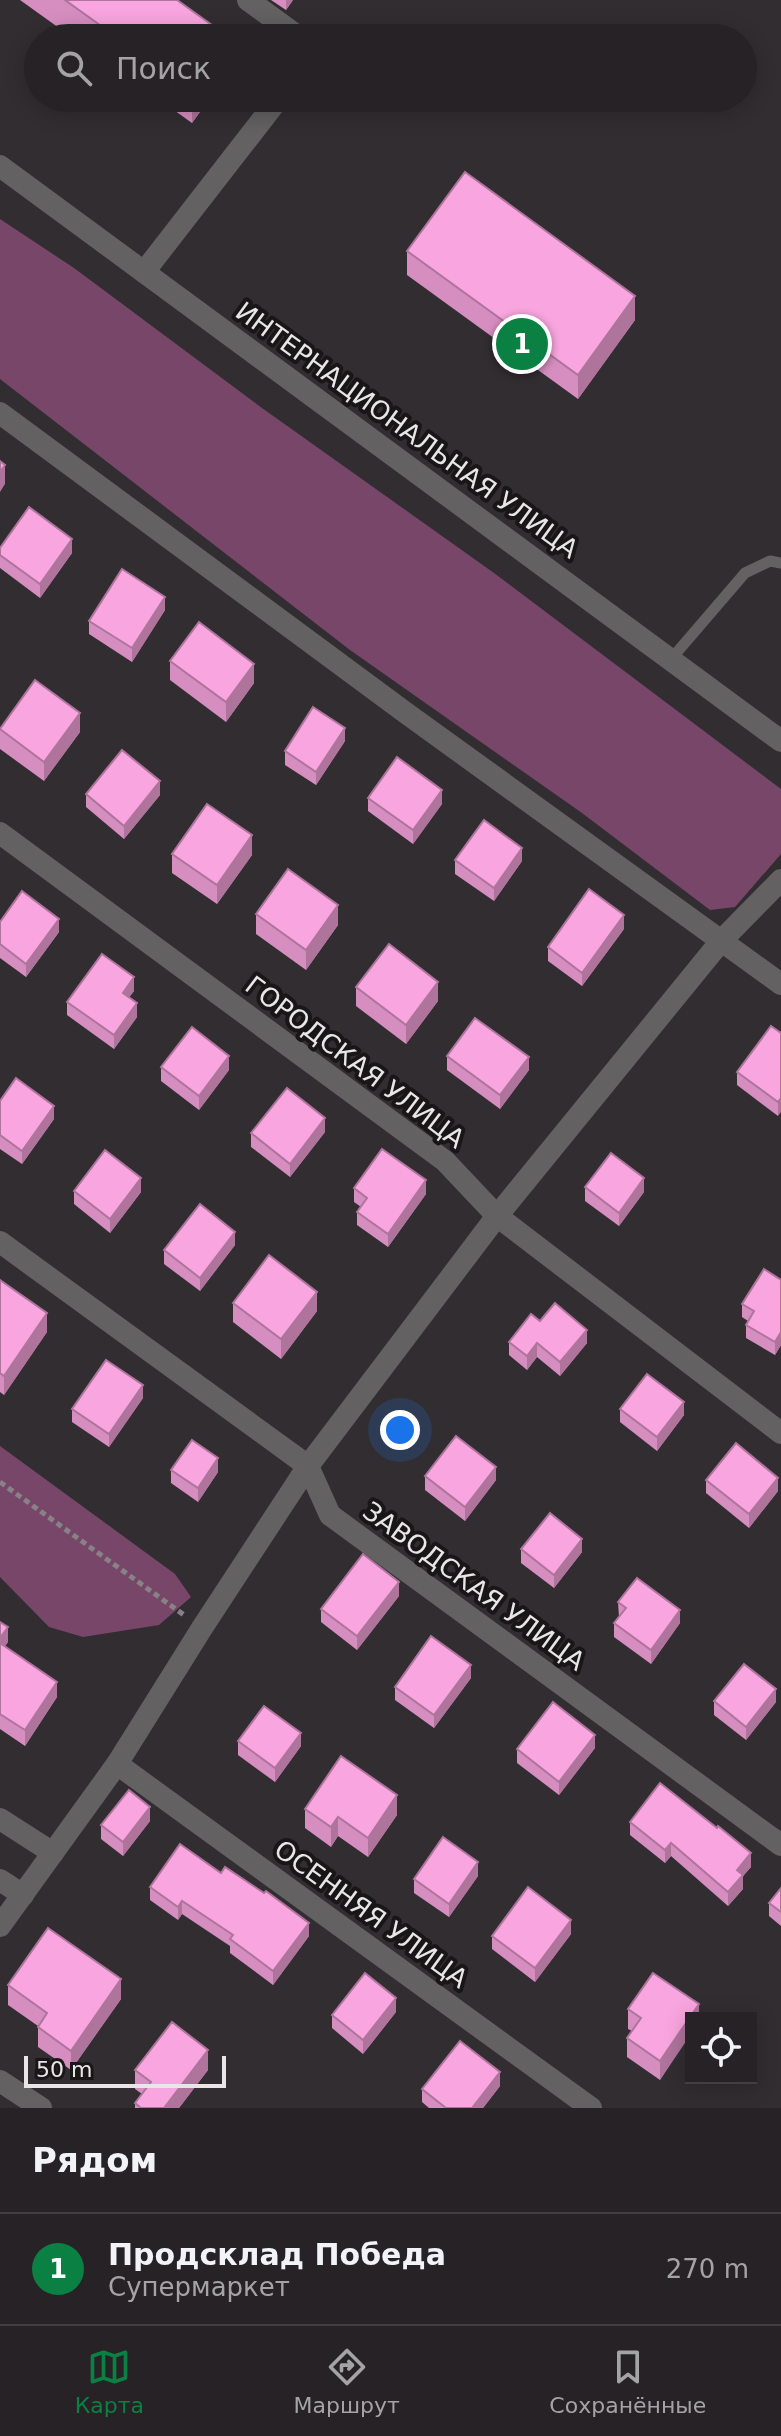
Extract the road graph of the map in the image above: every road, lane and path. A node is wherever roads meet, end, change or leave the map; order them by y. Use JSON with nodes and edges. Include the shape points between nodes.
{"nodes":[{"id":1,"x":248,"y":0,"type":"edge"},
{"id":2,"x":281,"y":24,"type":"edge"},
{"id":3,"x":268,"y":112,"type":"edge"},
{"id":4,"x":0,"y":166,"type":"edge"},
{"id":5,"x":144,"y":272,"type":"junction"},
{"id":6,"x":0,"y":413,"type":"edge"},
{"id":7,"x":781,"y":563,"type":"edge"},
{"id":8,"x":672,"y":658,"type":"junction"},
{"id":9,"x":781,"y":741,"type":"edge"},
{"id":10,"x":0,"y":833,"type":"edge"},
{"id":11,"x":781,"y":880,"type":"edge"},
{"id":12,"x":721,"y":941,"type":"junction"},
{"id":13,"x":781,"y":984,"type":"edge"},
{"id":14,"x":497,"y":1216,"type":"junction"},
{"id":15,"x":0,"y":1242,"type":"edge"},
{"id":16,"x":781,"y":1433,"type":"edge"},
{"id":17,"x":308,"y":1466,"type":"junction"},
{"id":18,"x":0,"y":1482,"type":"edge"},
{"id":19,"x":202,"y":1628,"type":"junction"},
{"id":20,"x":117,"y":1764,"type":"junction"},
{"id":21,"x":0,"y":1819,"type":"edge"},
{"id":22,"x":781,"y":1845,"type":"edge"},
{"id":23,"x":53,"y":1853,"type":"junction"},
{"id":24,"x":0,"y":1880,"type":"edge"},
{"id":25,"x":23,"y":1895,"type":"junction"},
{"id":26,"x":0,"y":1926,"type":"edge"},
{"id":27,"x":0,"y":2081,"type":"edge"},
{"id":28,"x":41,"y":2108,"type":"edge"},
{"id":29,"x":591,"y":2108,"type":"edge"}],
"edges":[{"from":1,"to":2,"type":"street"},
{"from":3,"to":5,"type":"street"},
{"from":4,"to":5,"type":"street","name":"ИНТЕРНАЦИОНАЛЬНАЯ УЛИЦА"},
{"from":5,"to":8,"type":"street","name":"ИНТЕРНАЦИОНАЛЬНАЯ УЛИЦА"},
{"from":6,"to":12,"type":"street"},
{"from":7,"to":8,"type":"lane","via":[[770,561],[745,573]]},
{"from":8,"to":9,"type":"street","name":"ИНТЕРНАЦИОНАЛЬНАЯ УЛИЦА"},
{"from":10,"to":14,"type":"street","name":"ГОРОДСКАЯ УЛИЦА","via":[[445,1161]]},
{"from":11,"to":12,"type":"street"},
{"from":12,"to":13,"type":"street"},
{"from":12,"to":14,"type":"street"},
{"from":14,"to":16,"type":"street","name":"ГОРОДСКАЯ УЛИЦА"},
{"from":14,"to":17,"type":"street"},
{"from":15,"to":17,"type":"street","name":"ЗАВОДСКАЯ УЛИЦА"},
{"from":17,"to":19,"type":"street"},
{"from":17,"to":22,"type":"street","name":"ЗАВОДСКАЯ УЛИЦА","via":[[330,1515]]},
{"from":18,"to":19,"type":"path"},
{"from":19,"to":20,"type":"street"},
{"from":20,"to":23,"type":"street"},
{"from":20,"to":29,"type":"street","name":"ОСЕННЯЯ УЛИЦА"},
{"from":21,"to":23,"type":"street"},
{"from":23,"to":25,"type":"street"},
{"from":24,"to":25,"type":"street"},
{"from":25,"to":26,"type":"street"},
{"from":27,"to":28,"type":"street"}]}
